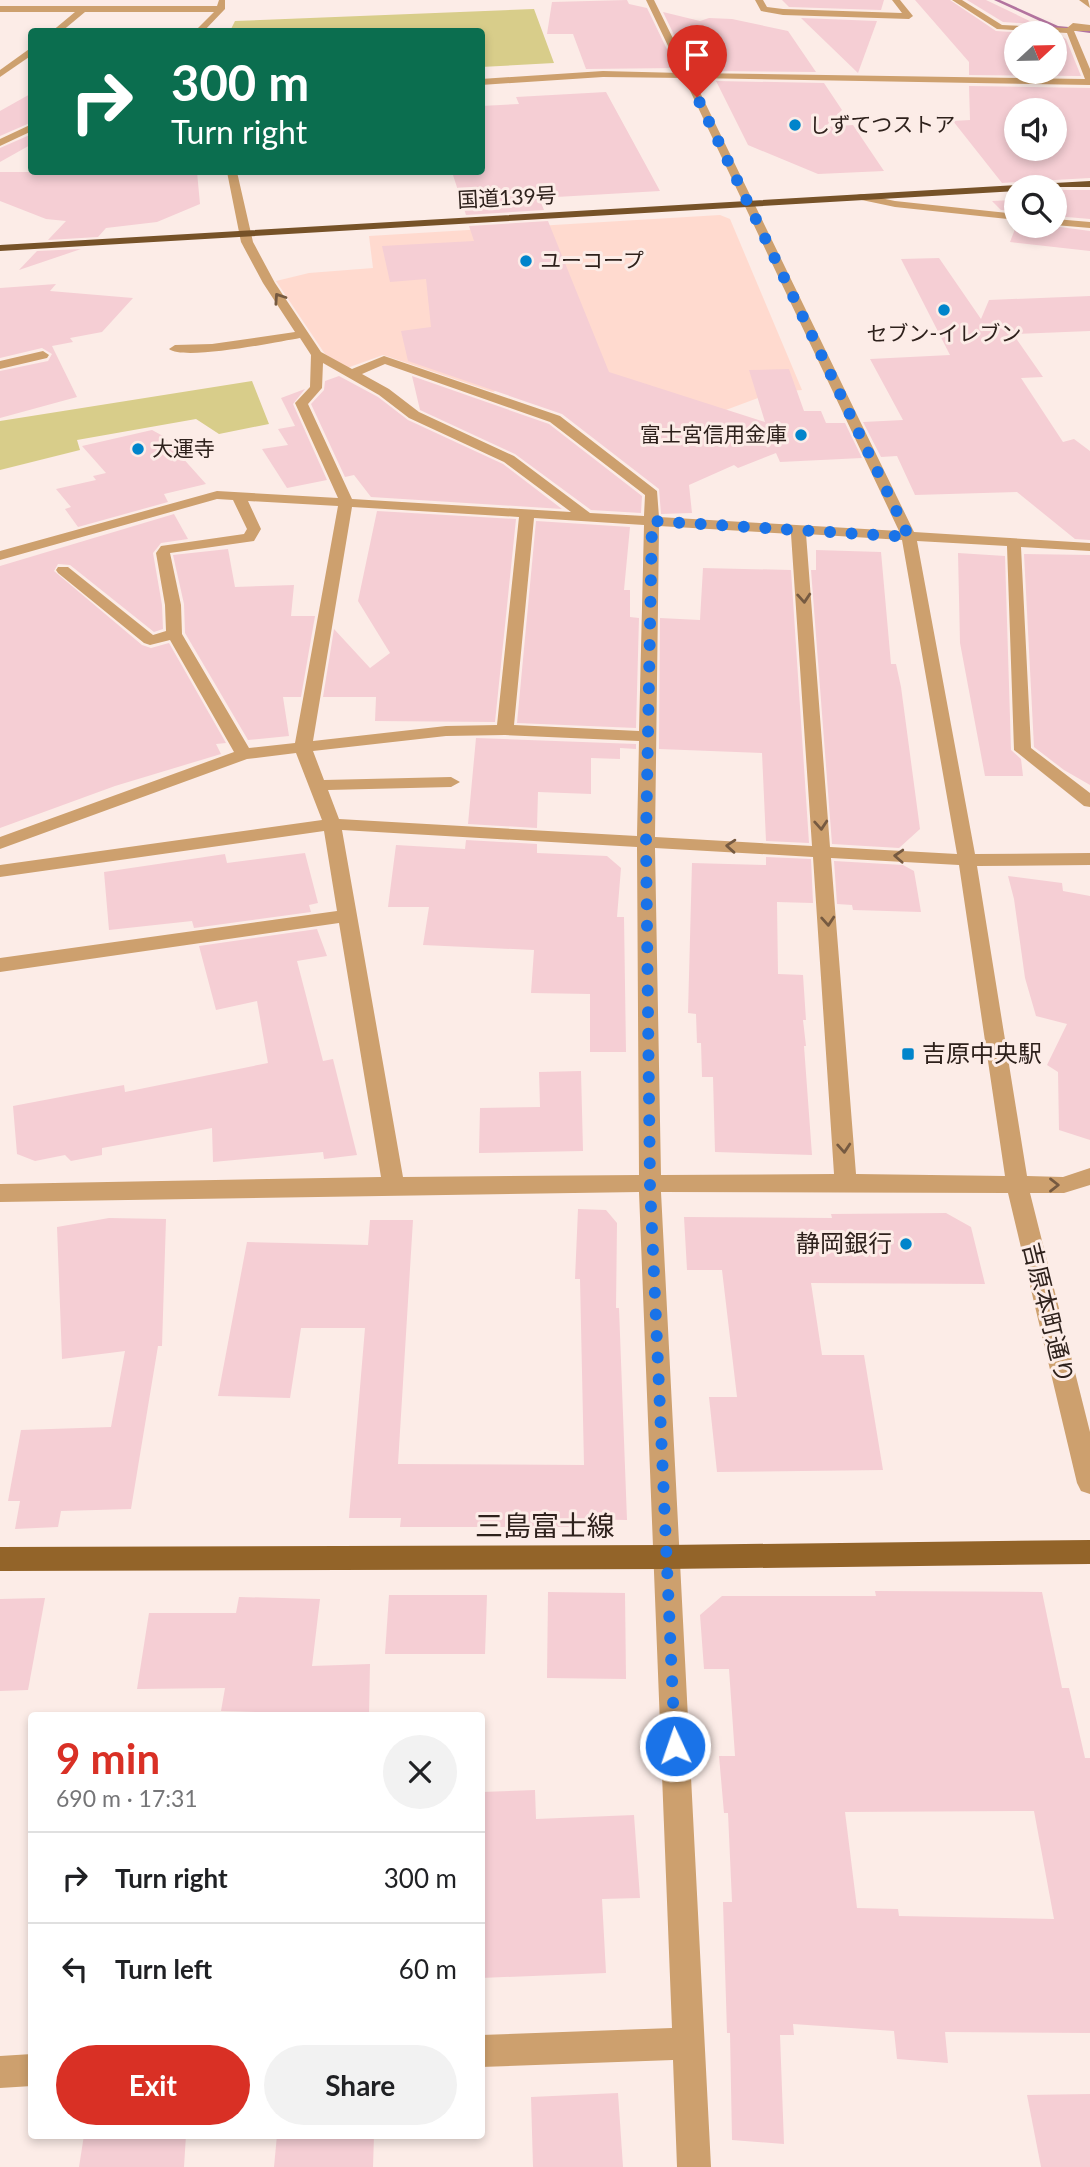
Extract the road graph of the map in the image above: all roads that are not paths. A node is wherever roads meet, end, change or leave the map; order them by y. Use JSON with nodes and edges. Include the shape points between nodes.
{"nodes":[{"id":1,"x":650,"y":0,"type":"edge"},
{"id":2,"x":759,"y":0,"type":"edge"},
{"id":3,"x":896,"y":0,"type":"edge"},
{"id":4,"x":956,"y":0,"type":"edge"},
{"id":5,"x":1083,"y":0,"type":"edge"},
{"id":6,"x":111,"y":5,"type":"edge"},
{"id":7,"x":222,"y":5,"type":"edge"},
{"id":8,"x":1090,"y":6,"type":"edge"},
{"id":9,"x":0,"y":9,"type":"edge"},
{"id":10,"x":82,"y":10,"type":"junction"},
{"id":11,"x":213,"y":20,"type":"junction"},
{"id":12,"x":60,"y":28,"type":"edge"},
{"id":13,"x":203,"y":28,"type":"edge"},
{"id":14,"x":210,"y":28,"type":"edge"},
{"id":15,"x":1090,"y":28,"type":"edge"},
{"id":16,"x":1071,"y":30,"type":"junction"},
{"id":17,"x":28,"y":53,"type":"edge"},
{"id":18,"x":0,"y":74,"type":"edge"},
{"id":19,"x":687,"y":75,"type":"junction"},
{"id":20,"x":1090,"y":81,"type":"edge"},
{"id":21,"x":485,"y":82,"type":"edge"},
{"id":22,"x":28,"y":129,"type":"edge"},
{"id":23,"x":0,"y":143,"type":"edge"},
{"id":24,"x":233,"y":175,"type":"edge"},
{"id":25,"x":1090,"y":184,"type":"edge"},
{"id":26,"x":1067,"y":185,"type":"edge"},
{"id":27,"x":1004,"y":189,"type":"edge"},
{"id":28,"x":861,"y":197,"type":"junction"},
{"id":29,"x":750,"y":203,"type":"junction"},
{"id":30,"x":1004,"y":217,"type":"edge"},
{"id":31,"x":1067,"y":223,"type":"edge"},
{"id":32,"x":1090,"y":225,"type":"edge"},
{"id":33,"x":244,"y":233,"type":"junction"},
{"id":34,"x":0,"y":248,"type":"edge"},
{"id":35,"x":303,"y":334,"type":"junction"},
{"id":36,"x":175,"y":349,"type":"dead end"},
{"id":37,"x":43,"y":355,"type":"dead end"},
{"id":38,"x":317,"y":355,"type":"junction"},
{"id":39,"x":0,"y":365,"type":"edge"},
{"id":40,"x":352,"y":374,"type":"junction"},
{"id":41,"x":238,"y":495,"type":"junction"},
{"id":42,"x":346,"y":501,"type":"junction"},
{"id":43,"x":527,"y":512,"type":"junction"},
{"id":44,"x":584,"y":515,"type":"junction"},
{"id":45,"x":652,"y":521,"type":"junction"},
{"id":46,"x":798,"y":530,"type":"junction"},
{"id":47,"x":909,"y":537,"type":"junction"},
{"id":48,"x":1014,"y":545,"type":"junction"},
{"id":49,"x":1090,"y":547,"type":"edge"},
{"id":50,"x":0,"y":556,"type":"edge"},
{"id":51,"x":63,"y":570,"type":"dead end"},
{"id":52,"x":174,"y":634,"type":"junction"},
{"id":53,"x":505,"y":730,"type":"junction"},
{"id":54,"x":647,"y":736,"type":"junction"},
{"id":55,"x":303,"y":748,"type":"junction"},
{"id":56,"x":244,"y":754,"type":"junction"},
{"id":57,"x":451,"y":782,"type":"dead end"},
{"id":58,"x":319,"y":785,"type":"junction"},
{"id":59,"x":1090,"y":802,"type":"edge"},
{"id":60,"x":332,"y":824,"type":"junction"},
{"id":61,"x":646,"y":840,"type":"junction"},
{"id":62,"x":0,"y":842,"type":"edge"},
{"id":63,"x":824,"y":853,"type":"junction"},
{"id":64,"x":1090,"y":859,"type":"edge"},
{"id":65,"x":967,"y":860,"type":"junction"},
{"id":66,"x":0,"y":871,"type":"edge"},
{"id":67,"x":347,"y":916,"type":"junction"},
{"id":68,"x":0,"y":965,"type":"edge"},
{"id":69,"x":1090,"y":1176,"type":"edge"},
{"id":70,"x":846,"y":1182,"type":"junction"},
{"id":71,"x":1017,"y":1184,"type":"junction"},
{"id":72,"x":393,"y":1185,"type":"junction"},
{"id":73,"x":650,"y":1185,"type":"junction"},
{"id":74,"x":0,"y":1193,"type":"edge"},
{"id":75,"x":1090,"y":1483,"type":"edge"},
{"id":76,"x":1090,"y":1552,"type":"edge"},
{"id":77,"x":667,"y":1557,"type":"junction"},
{"id":78,"x":0,"y":1559,"type":"edge"},
{"id":79,"x":689,"y":2043,"type":"junction"},
{"id":80,"x":485,"y":2051,"type":"edge"},
{"id":81,"x":28,"y":2070,"type":"edge"},
{"id":82,"x":0,"y":2072,"type":"edge"},
{"id":83,"x":694,"y":2167,"type":"edge"}],
"edges":[{"from":1,"to":19,"type":"street","name":"吉原本町通り"},
{"from":2,"to":3,"type":"street","via":[[764,9],[783,12],[909,16]]},
{"from":4,"to":16,"type":"street","via":[[1000,27]]},
{"from":5,"to":8,"type":"street"},
{"from":6,"to":7,"type":"street"},
{"from":6,"to":10,"type":"street"},
{"from":7,"to":11,"type":"street"},
{"from":9,"to":10,"type":"street"},
{"from":10,"to":12,"type":"street"},
{"from":11,"to":13,"type":"street"},
{"from":11,"to":14,"type":"street"},
{"from":15,"to":16,"type":"street"},
{"from":16,"to":20,"type":"street"},
{"from":17,"to":18,"type":"street"},
{"from":19,"to":20,"type":"street"},
{"from":19,"to":21,"type":"street","via":[[603,74]]},
{"from":19,"to":29,"type":"street","name":"吉原本町通り"},
{"from":22,"to":23,"type":"street"},
{"from":24,"to":33,"type":"street"},
{"from":25,"to":26,"type":"highway"},
{"from":27,"to":28,"type":"highway","name":"国道139号"},
{"from":28,"to":29,"type":"highway","name":"国道139号"},
{"from":28,"to":30,"type":"street"},
{"from":29,"to":33,"type":"highway","name":"国道139号"},
{"from":29,"to":47,"type":"street","name":"吉原本町通り"},
{"from":31,"to":32,"type":"street"},
{"from":33,"to":34,"type":"highway","name":"国道139号"},
{"from":35,"to":33,"type":"street","one_way":true,"via":[[269,283]]},
{"from":35,"to":36,"type":"street"},
{"from":35,"to":38,"type":"street"},
{"from":37,"to":39,"type":"street"},
{"from":38,"to":40,"type":"street"},
{"from":38,"to":42,"type":"street","via":[[316,388],[301,403]]},
{"from":40,"to":44,"type":"street","via":[[414,415],[509,459]]},
{"from":40,"to":45,"type":"street","via":[[384,360],[555,419],[652,494]]},
{"from":41,"to":42,"type":"street"},
{"from":41,"to":50,"type":"street","via":[[180,504]]},
{"from":41,"to":52,"type":"street","via":[[254,529],[249,538],[163,553]]},
{"from":42,"to":43,"type":"street"},
{"from":42,"to":55,"type":"street"},
{"from":43,"to":44,"type":"street"},
{"from":43,"to":53,"type":"street"},
{"from":44,"to":45,"type":"street"},
{"from":45,"to":46,"type":"street"},
{"from":45,"to":54,"type":"street"},
{"from":46,"to":47,"type":"street"},
{"from":46,"to":63,"type":"street","one_way":true},
{"from":47,"to":48,"type":"street"},
{"from":47,"to":65,"type":"street","name":"吉原本町通り"},
{"from":48,"to":49,"type":"street"},
{"from":48,"to":59,"type":"street","via":[[1023,750]]},
{"from":51,"to":52,"type":"street","via":[[150,640]]},
{"from":52,"to":56,"type":"street"},
{"from":53,"to":54,"type":"street"},
{"from":53,"to":55,"type":"street","via":[[446,731]]},
{"from":54,"to":61,"type":"street"},
{"from":55,"to":56,"type":"street"},
{"from":55,"to":58,"type":"street"},
{"from":56,"to":62,"type":"street"},
{"from":57,"to":58,"type":"street"},
{"from":58,"to":60,"type":"street"},
{"from":60,"to":61,"type":"street"},
{"from":60,"to":66,"type":"street"},
{"from":60,"to":67,"type":"street"},
{"from":63,"to":61,"type":"street","one_way":true},
{"from":61,"to":73,"type":"street"},
{"from":65,"to":63,"type":"street","one_way":true},
{"from":63,"to":70,"type":"street","one_way":true},
{"from":64,"to":65,"type":"street"},
{"from":65,"to":71,"type":"street","name":"吉原本町通り"},
{"from":67,"to":68,"type":"street"},
{"from":67,"to":72,"type":"street"},
{"from":71,"to":69,"type":"street","one_way":true,"via":[[1064,1185]]},
{"from":70,"to":71,"type":"street"},
{"from":70,"to":73,"type":"street"},
{"from":71,"to":75,"type":"street","name":"吉原本町通り"},
{"from":72,"to":73,"type":"street"},
{"from":72,"to":74,"type":"street"},
{"from":73,"to":77,"type":"street"},
{"from":76,"to":77,"type":"main road","name":"三島富士線"},
{"from":77,"to":78,"type":"main road","name":"三島富士線"},
{"from":77,"to":79,"type":"street"},
{"from":79,"to":80,"type":"street"},
{"from":79,"to":83,"type":"street"},
{"from":81,"to":82,"type":"street"}]}
